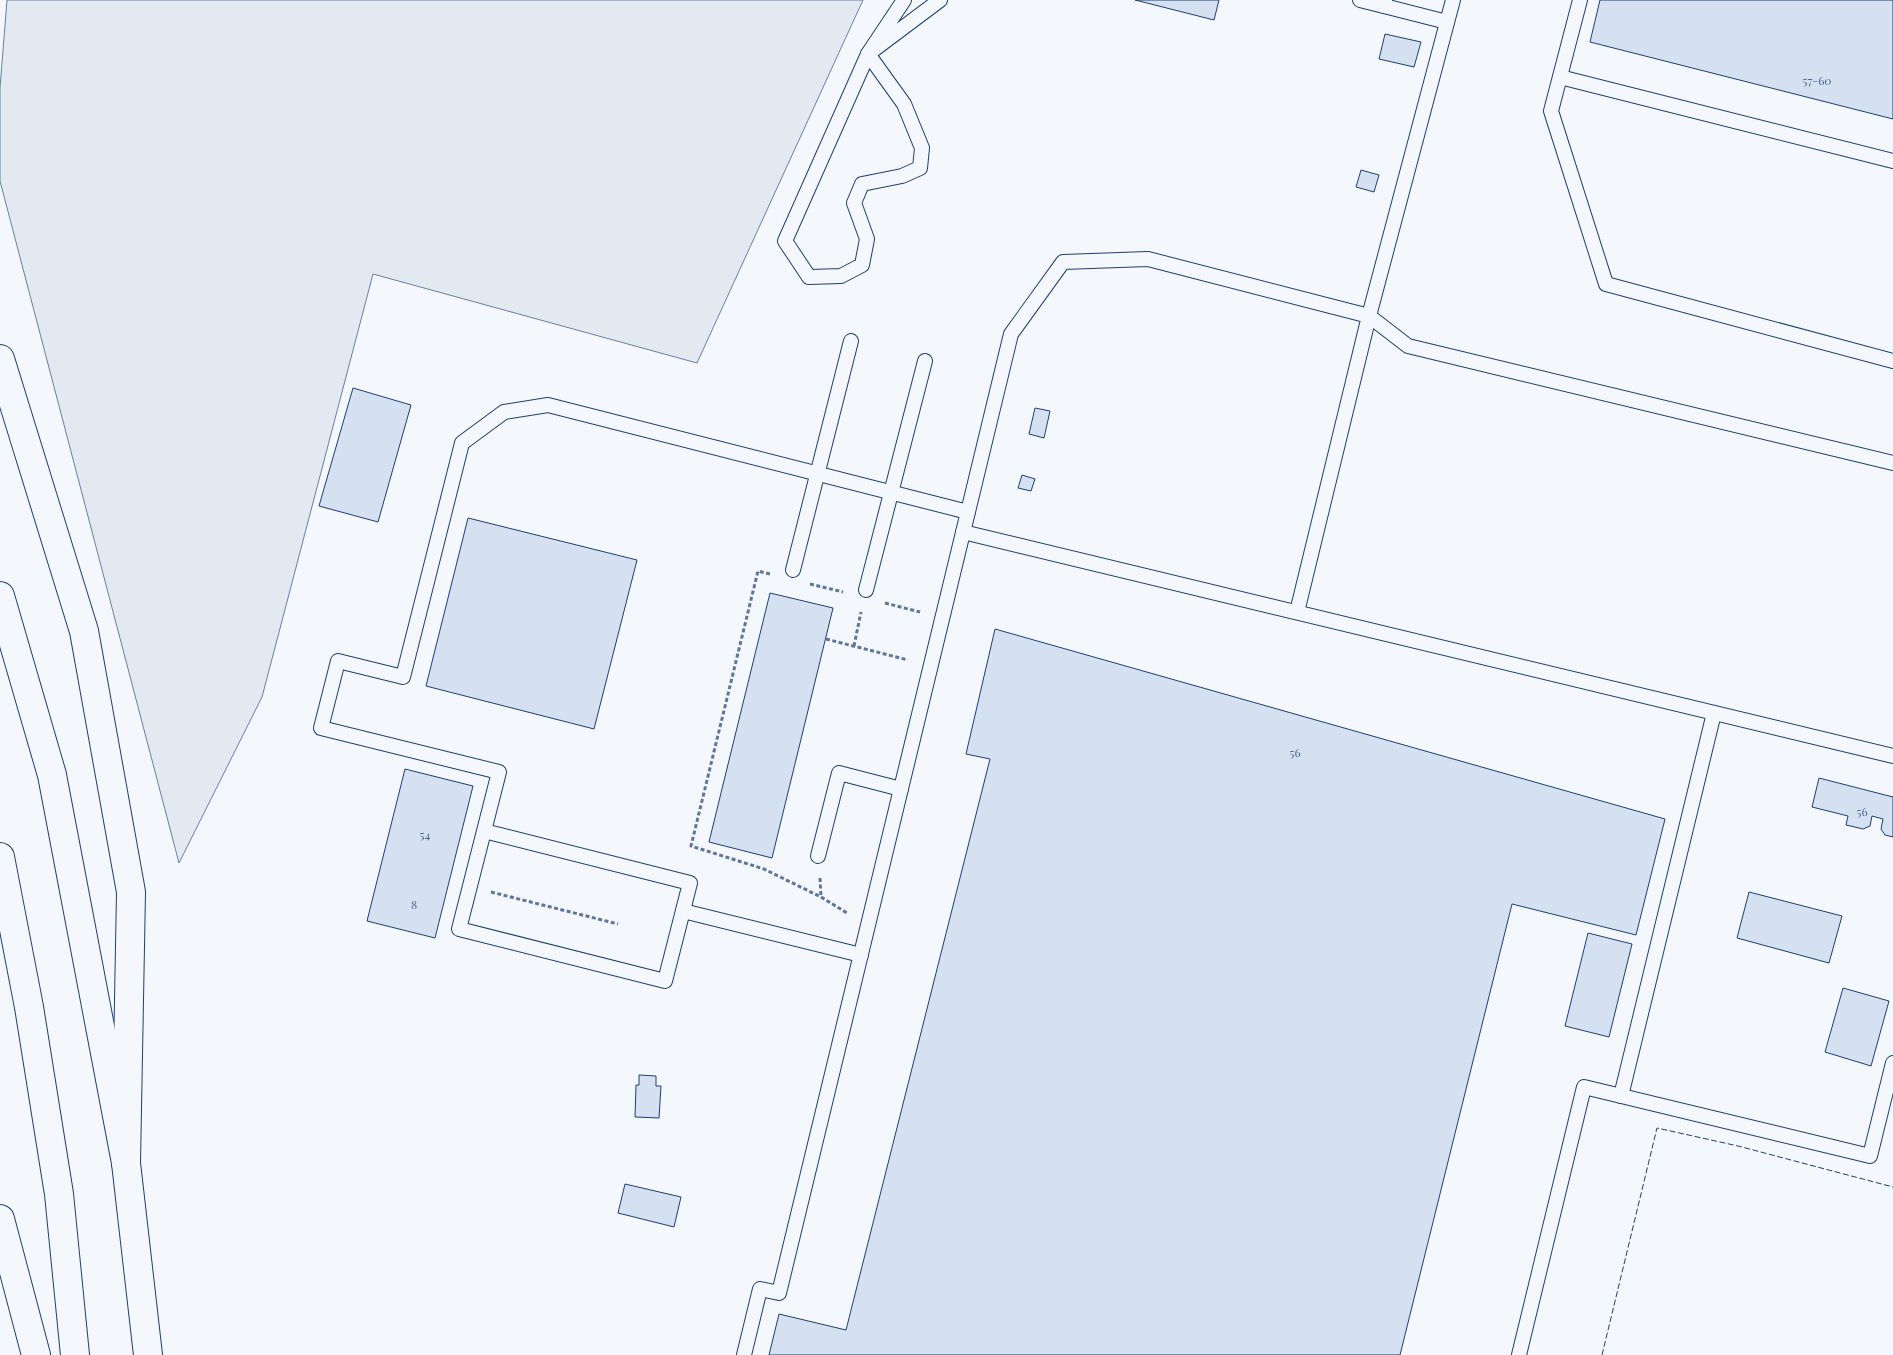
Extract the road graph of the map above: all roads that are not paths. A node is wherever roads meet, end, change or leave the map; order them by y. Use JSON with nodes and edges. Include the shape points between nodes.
{"nodes":[{"id":1,"x":904,"y":0,"type":"edge"},
{"id":2,"x":940,"y":0,"type":"edge"},
{"id":3,"x":1360,"y":0,"type":"edge"},
{"id":4,"x":1453,"y":0,"type":"edge"},
{"id":5,"x":1580,"y":0,"type":"edge"},
{"id":6,"x":1384,"y":3,"type":"edge"},
{"id":7,"x":1447,"y":22,"type":"junction"},
{"id":8,"x":868,"y":54,"type":"junction"},
{"id":9,"x":1560,"y":77,"type":"junction"},
{"id":10,"x":1893,"y":161,"type":"edge"},
{"id":11,"x":1369,"y":316,"type":"junction"},
{"id":12,"x":851,"y":341,"type":"dead end"},
{"id":13,"x":0,"y":358,"type":"edge"},
{"id":14,"x":924,"y":361,"type":"dead end"},
{"id":15,"x":1893,"y":361,"type":"edge"},
{"id":16,"x":1893,"y":463,"type":"edge"},
{"id":17,"x":818,"y":474,"type":"junction"},
{"id":18,"x":891,"y":492,"type":"junction"},
{"id":19,"x":968,"y":512,"type":"junction"},
{"id":20,"x":963,"y":532,"type":"junction"},
{"id":21,"x":793,"y":570,"type":"dead end"},
{"id":22,"x":865,"y":594,"type":"road end"},
{"id":23,"x":0,"y":596,"type":"edge"},
{"id":24,"x":1297,"y":612,"type":"junction"},
{"id":25,"x":1714,"y":713,"type":"junction"},
{"id":26,"x":1893,"y":756,"type":"edge"},
{"id":27,"x":901,"y":788,"type":"junction"},
{"id":28,"x":484,"y":831,"type":"junction"},
{"id":29,"x":818,"y":856,"type":"dead end"},
{"id":30,"x":0,"y":857,"type":"edge"},
{"id":31,"x":683,"y":911,"type":"junction"},
{"id":32,"x":861,"y":955,"type":"junction"},
{"id":33,"x":1893,"y":1063,"type":"edge"},
{"id":34,"x":1621,"y":1096,"type":"junction"},
{"id":35,"x":126,"y":1163,"type":"junction"},
{"id":36,"x":0,"y":1220,"type":"edge"},
{"id":37,"x":36,"y":1355,"type":"edge"},
{"id":38,"x":75,"y":1355,"type":"edge"},
{"id":39,"x":148,"y":1355,"type":"edge"},
{"id":40,"x":744,"y":1355,"type":"edge"},
{"id":41,"x":1519,"y":1355,"type":"edge"}],
"edges":[{"from":1,"to":8,"type":"lane"},
{"from":2,"to":8,"type":"lane"},
{"from":3,"to":6,"type":"lane"},
{"from":4,"to":7,"type":"lane"},
{"from":5,"to":9,"type":"lane"},
{"from":6,"to":7,"type":"lane"},
{"from":7,"to":11,"type":"lane"},
{"from":8,"to":8,"type":"lane","via":[[785,241],[809,277],[841,276],[862,265],[867,238],[854,203],[862,184],[902,176],[920,168],[922,148],[904,104]]},
{"from":9,"to":10,"type":"lane"},
{"from":9,"to":15,"type":"lane","via":[[1551,111],[1606,284]]},
{"from":11,"to":16,"type":"lane","via":[[1408,346]]},
{"from":11,"to":19,"type":"lane","via":[[1148,259],[1062,262],[1011,334]]},
{"from":11,"to":24,"type":"lane"},
{"from":12,"to":17,"type":"lane"},
{"from":13,"to":35,"type":"highway","via":[[84,631],[131,892]]},
{"from":14,"to":18,"type":"lane"},
{"from":17,"to":18,"type":"lane"},
{"from":17,"to":21,"type":"lane"},
{"from":17,"to":28,"type":"lane","via":[[548,405],[504,412],[462,443],[403,677],[338,661],[321,728],[499,772]]},
{"from":18,"to":19,"type":"lane"},
{"from":18,"to":22,"type":"lane"},
{"from":19,"to":20,"type":"lane"},
{"from":20,"to":24,"type":"lane"},
{"from":20,"to":27,"type":"lane"},
{"from":23,"to":35,"type":"highway","via":[[52,775]]},
{"from":24,"to":25,"type":"lane"},
{"from":25,"to":26,"type":"lane"},
{"from":25,"to":34,"type":"lane"},
{"from":27,"to":29,"type":"lane","via":[[839,773]]},
{"from":27,"to":32,"type":"lane"},
{"from":28,"to":31,"type":"lane","via":[[690,882]]},
{"from":28,"to":31,"type":"lane","via":[[459,929],[665,981]]},
{"from":30,"to":38,"type":"highway","via":[[29,1007],[59,1194]]},
{"from":31,"to":32,"type":"lane"},
{"from":32,"to":40,"type":"lane","via":[[779,1293],[760,1289]]},
{"from":33,"to":34,"type":"lane","via":[[1870,1156]]},
{"from":34,"to":41,"type":"lane","via":[[1584,1088]]},
{"from":35,"to":39,"type":"highway"},
{"from":36,"to":37,"type":"highway"}]}
